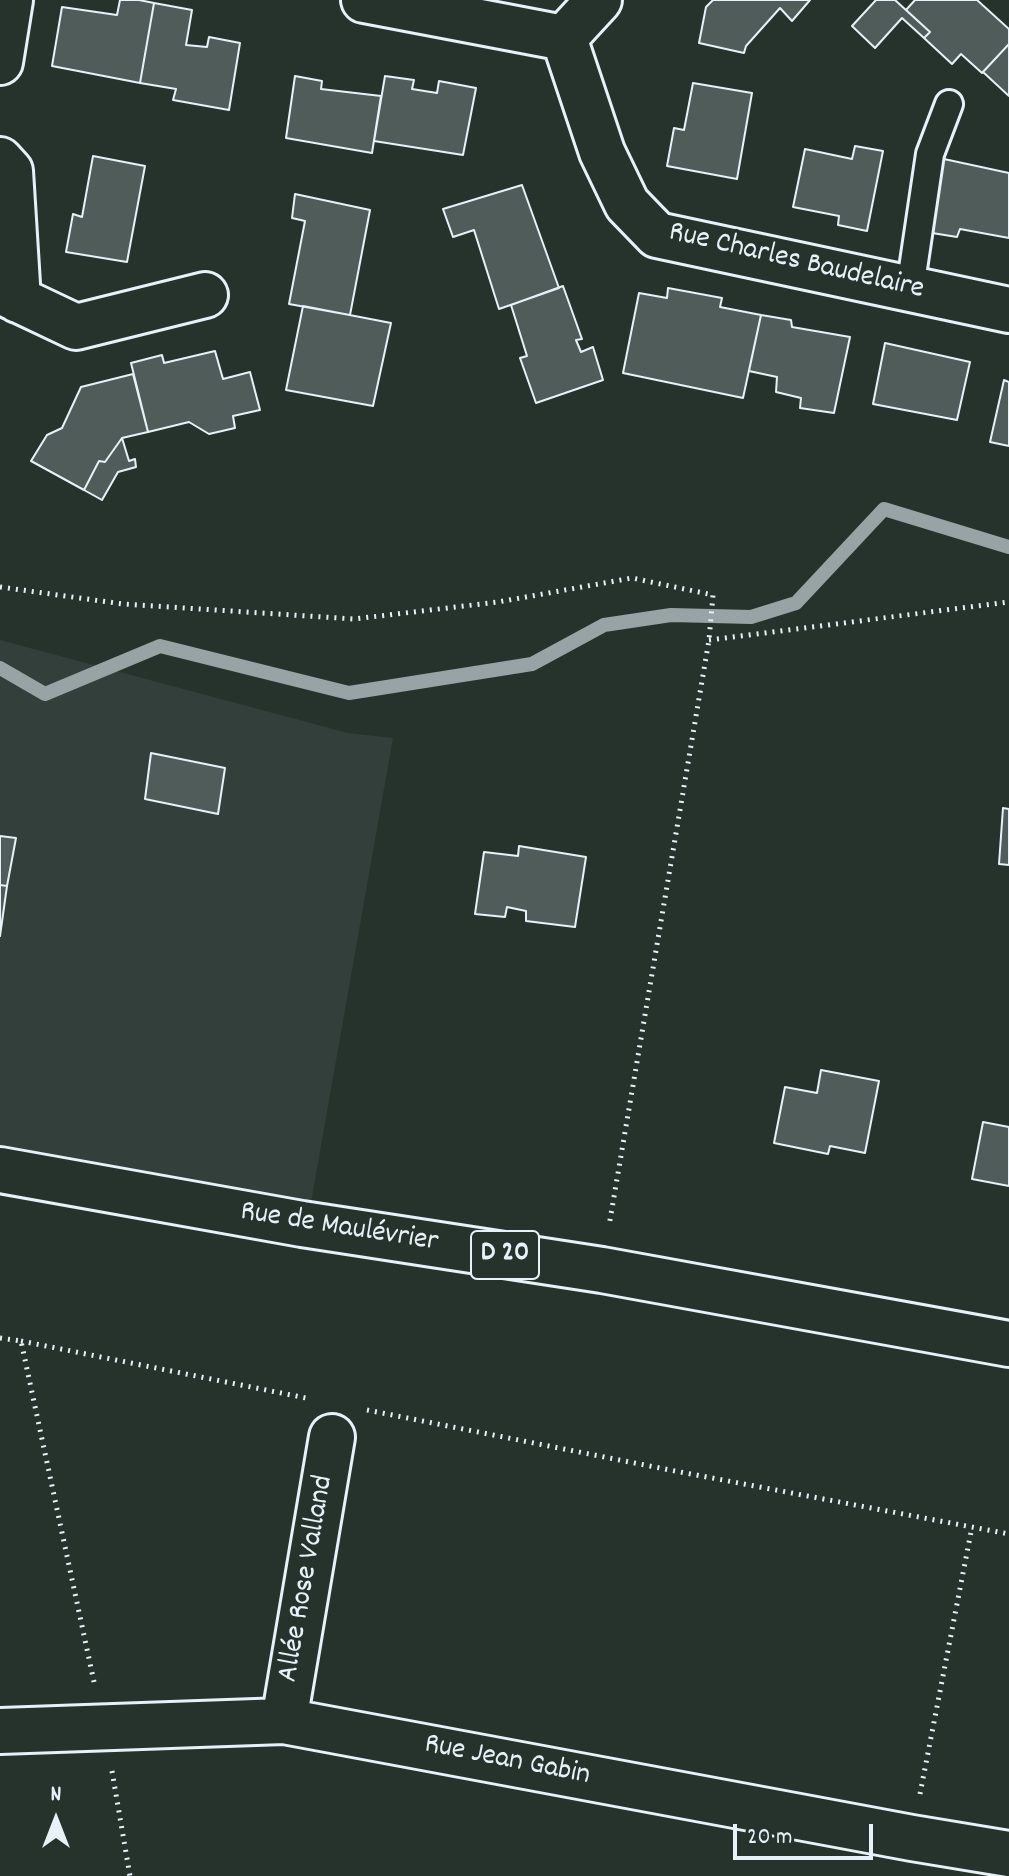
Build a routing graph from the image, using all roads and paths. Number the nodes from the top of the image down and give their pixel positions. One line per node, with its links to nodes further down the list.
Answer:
1 (10, 0): 5 (street)
2 (364, 0): 4 (street)
3 (599, 0): 4 (street)
4 (564, 38): 8 (street, Rue Charles Baudelaire)
5 (0, 62)
6 (949, 104): 8 (lane)
7 (0, 160): 10 (street)
8 (910, 289): 11 (street, Rue Charles Baudelaire)
9 (205, 295): 10 (street)
10 (9, 296)
11 (1009, 310)
12 (0, 587): 14 (path)
13 (1009, 602): 14 (path)
14 (709, 640): 16 (path)
15 (0, 1170): 16 (street, Rue de Maulévrier / D 20)
16 (602, 1270): 19 (street, Rue de Maulévrier / D 20)
17 (0, 1338): 18 (path)
18 (21, 1341): 20 (path); 24 (path)
19 (1009, 1344)
20 (337, 1415): 21 (path); 23 (street, Allée Rose Valland)
21 (972, 1527): 22 (path); 26 (path)
22 (1009, 1534)
23 (284, 1721): 24 (street, Rue Jean Gabin); 26 (street, Rue Jean Gabin)
24 (104, 1728): 25 (street, Rue Jean Gabin); 28 (path)
25 (0, 1731)
26 (912, 1838): 27 (street, Rue Jean Gabin)
27 (1009, 1854)
28 (130, 1876)

